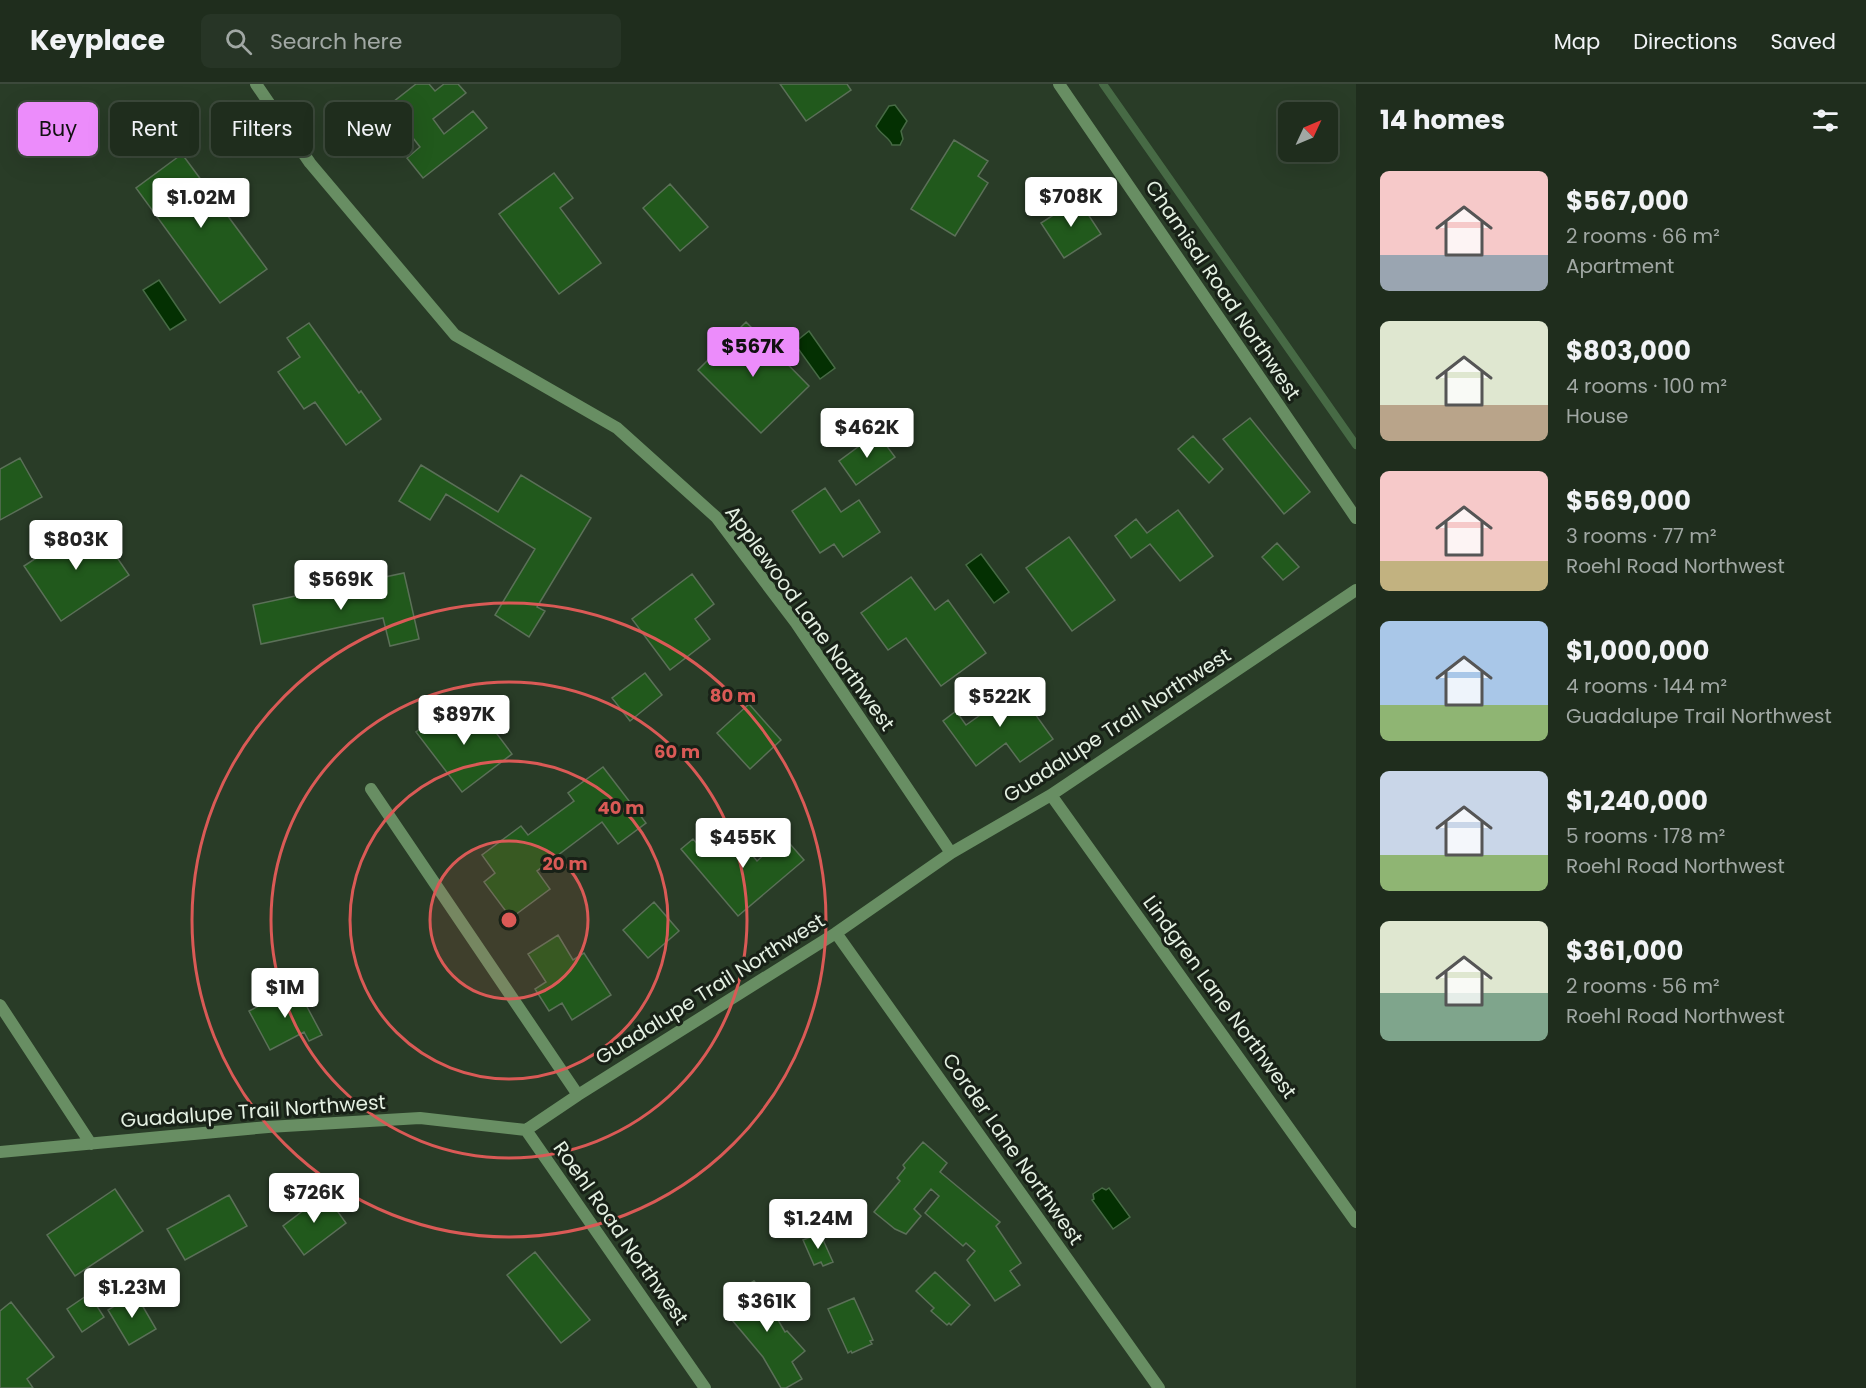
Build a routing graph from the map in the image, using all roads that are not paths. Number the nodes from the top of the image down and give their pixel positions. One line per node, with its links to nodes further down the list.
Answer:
1 (256, 84): 7 (street, Applewood Lane Northwest)
2 (1059, 84): 3 (street, Chamisal Road Northwest)
3 (1356, 518)
4 (1356, 590): 6 (street, Guadalupe Trail Northwest)
5 (371, 789): 10 (street)
6 (1051, 795): 7 (street, Guadalupe Trail Northwest); 14 (street, Lindgren Lane Northwest)
7 (951, 853): 8 (street, Guadalupe Trail Northwest)
8 (836, 933): 10 (street, Guadalupe Trail Northwest); 16 (street, Corder Lane Northwest)
9 (0, 1005): 12 (street)
10 (578, 1095): 11 (street, Guadalupe Trail Northwest)
11 (526, 1130): 12 (street, Guadalupe Trail Northwest); 15 (street, Roehl Road Northwest)
12 (91, 1144): 13 (street, Guadalupe Trail Northwest)
13 (0, 1152)
14 (1356, 1222)
15 (705, 1388)
16 (1159, 1388)

